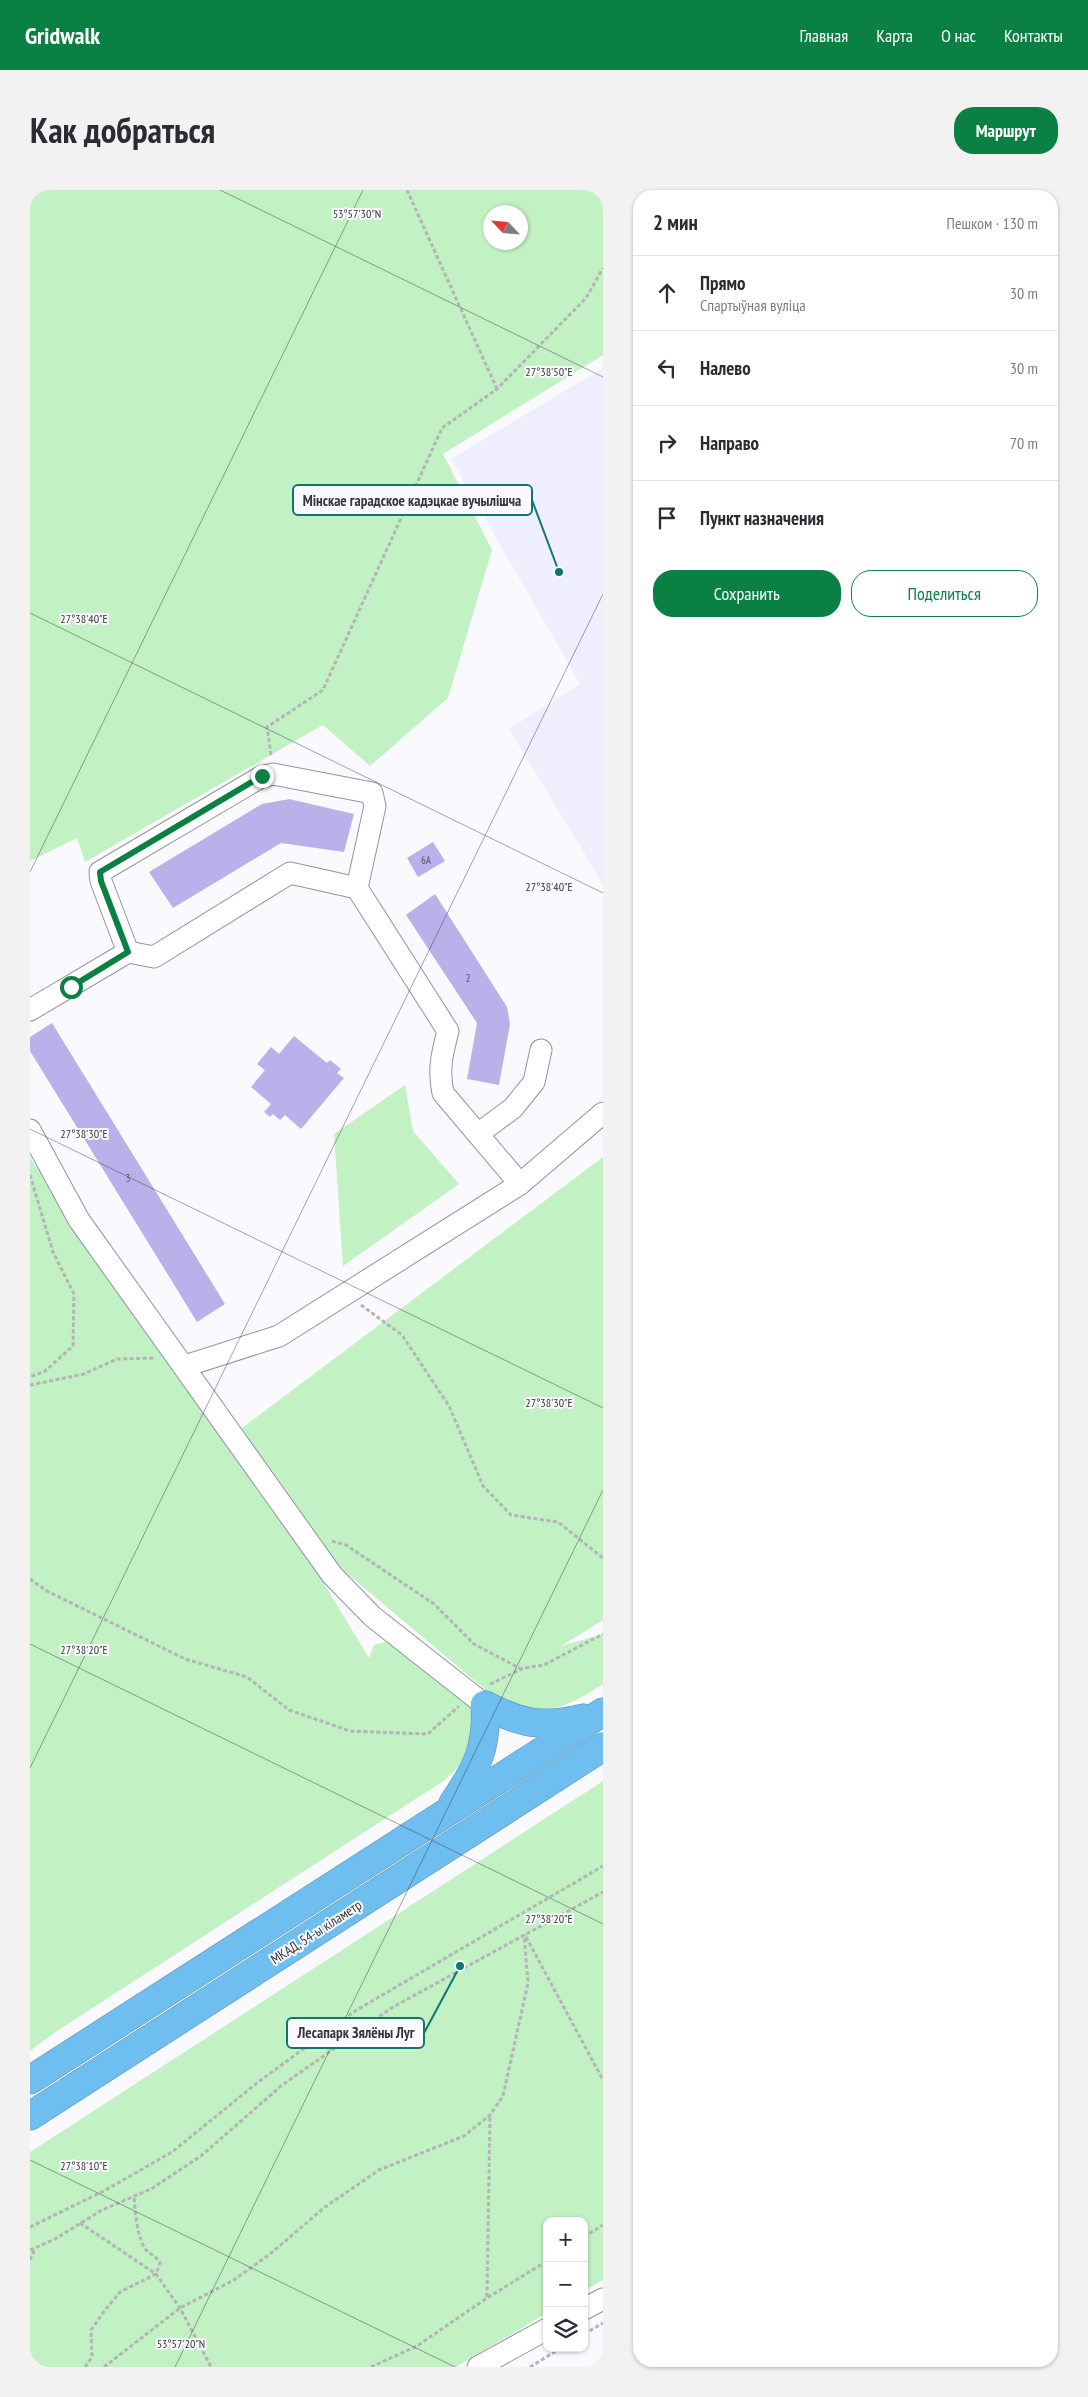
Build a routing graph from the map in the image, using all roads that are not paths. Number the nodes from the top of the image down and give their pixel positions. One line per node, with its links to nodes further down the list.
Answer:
1 (357, 888): 2 (street); 2 (street); 7 (street)
2 (128, 952): 3 (street)
3 (30, 1010)
4 (541, 1050): 7 (street)
5 (603, 1113): 8 (street)
6 (30, 1130): 9 (street)
7 (478, 1134): 8 (street)
8 (520, 1184): 9 (street)
9 (180, 1360): 10 (street)
10 (478, 1700): 11 (highway); 13 (highway)
11 (601, 1713): 13 (highway)
12 (603, 1747): 15 (highway, МКАД, 54-ы кіламетр)
13 (447, 1811): 14 (highway)
14 (30, 2080)
15 (30, 2116)
16 (603, 2299): 17 (street)
17 (588, 2307)
18 (543, 2331): 19 (street)
19 (484, 2366)

